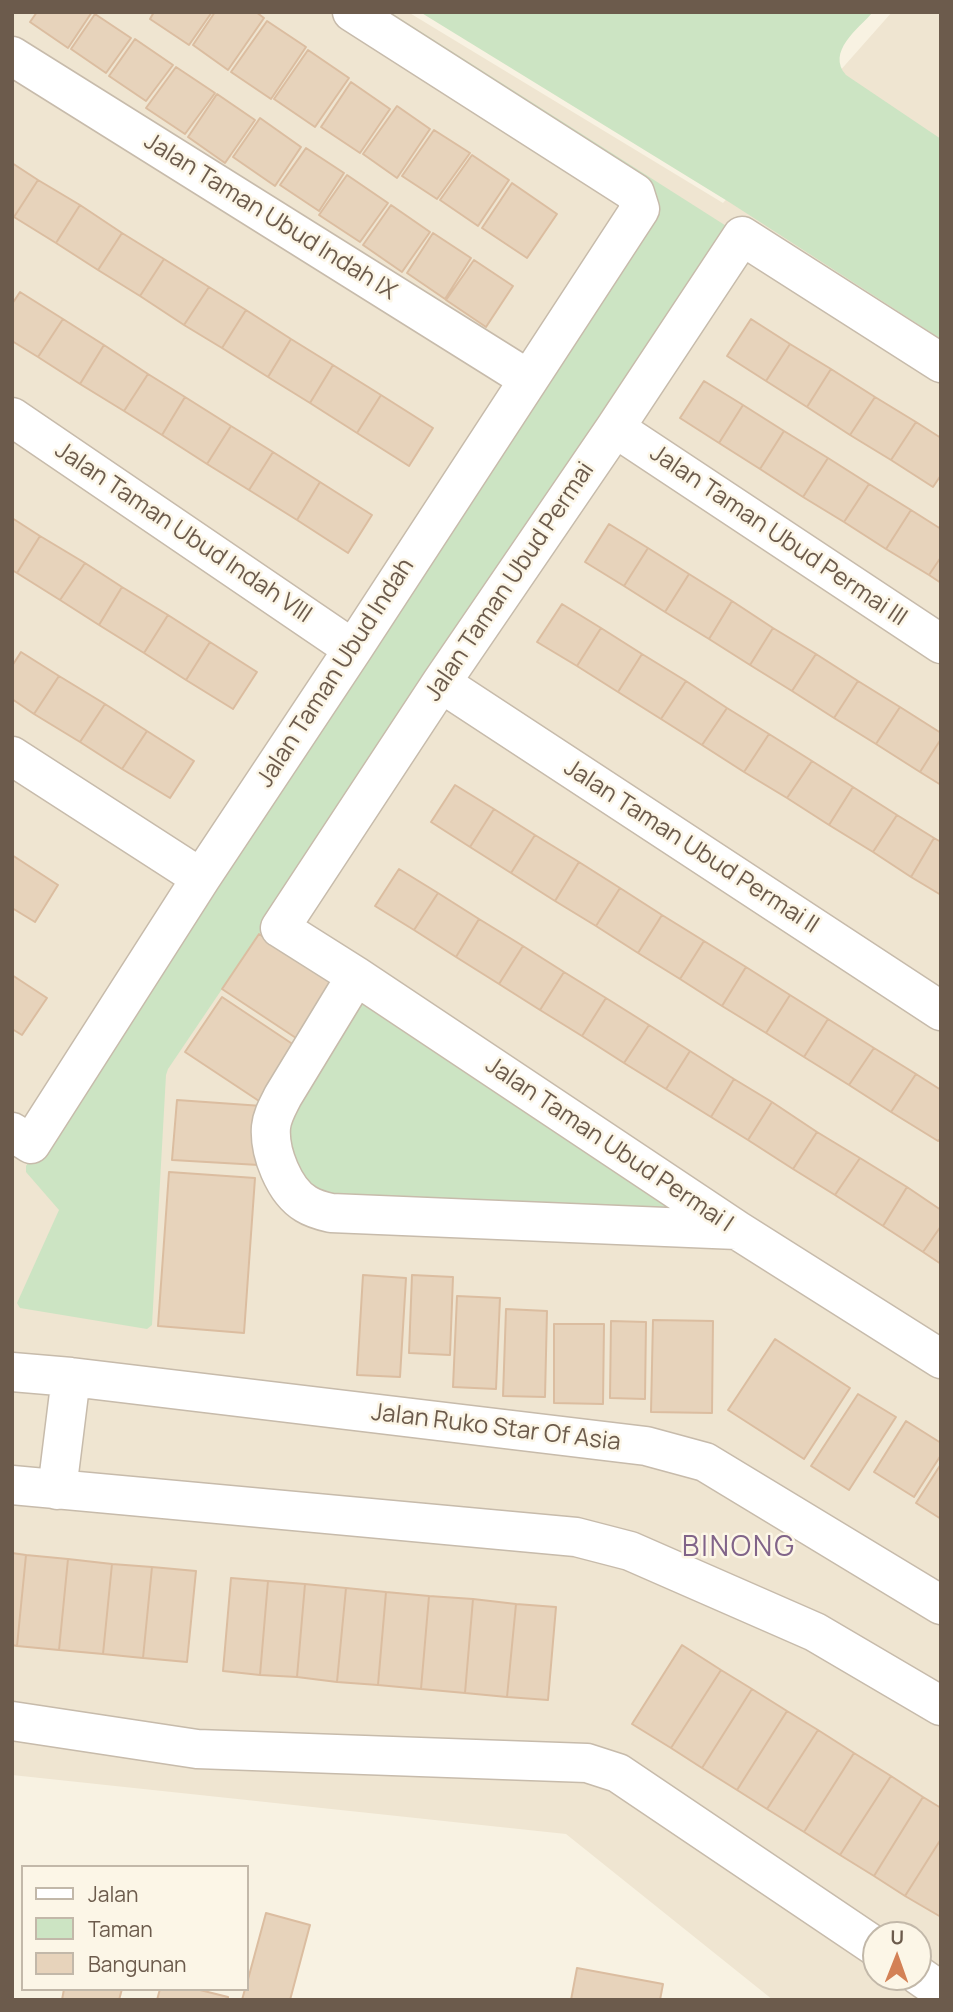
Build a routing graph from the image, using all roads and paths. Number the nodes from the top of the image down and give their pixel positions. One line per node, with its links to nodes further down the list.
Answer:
1 (352, 12): 4 (street, Jalan Taman Ubud Indah)
2 (12, 56): 4 (street, Jalan Taman Ubud Indah IX)
3 (941, 363): 6 (street, Jalan Taman Ubud Permai)
4 (528, 379): 8 (street, Jalan Taman Ubud Indah)
5 (12, 417): 8 (street, Jalan Taman Ubud Indah VIII)
6 (615, 428): 7 (street, Jalan Taman Ubud Permai III); 9 (street, Jalan Taman Ubud Permai)
7 (941, 645)
8 (353, 649): 11 (street, Jalan Taman Ubud Indah)
9 (441, 683): 12 (street, Jalan Taman Ubud Permai); 14 (street, Jalan Taman Ubud Permai II)
10 (12, 756): 11 (street)
11 (201, 878): 15 (street, Jalan Taman Ubud Indah)
12 (280, 928): 13 (street, Jalan Taman Ubud Permai I)
13 (356, 976): 16 (street, Jalan Taman Ubud Permai I); 16 (street)
14 (941, 1011)
15 (21, 1138)
16 (737, 1230): 17 (street, Jalan Taman Ubud Permai I)
17 (941, 1360)
18 (12, 1372): 19 (street, Jalan Ruko Star Of Asia)
19 (71, 1377): 21 (street); 22 (street, Jalan Ruko Star Of Asia)
20 (12, 1485): 21 (street)
21 (57, 1490): 23 (street)
22 (941, 1605)
23 (941, 1706)
24 (12, 1721): 25 (street)
25 (862, 1938)

